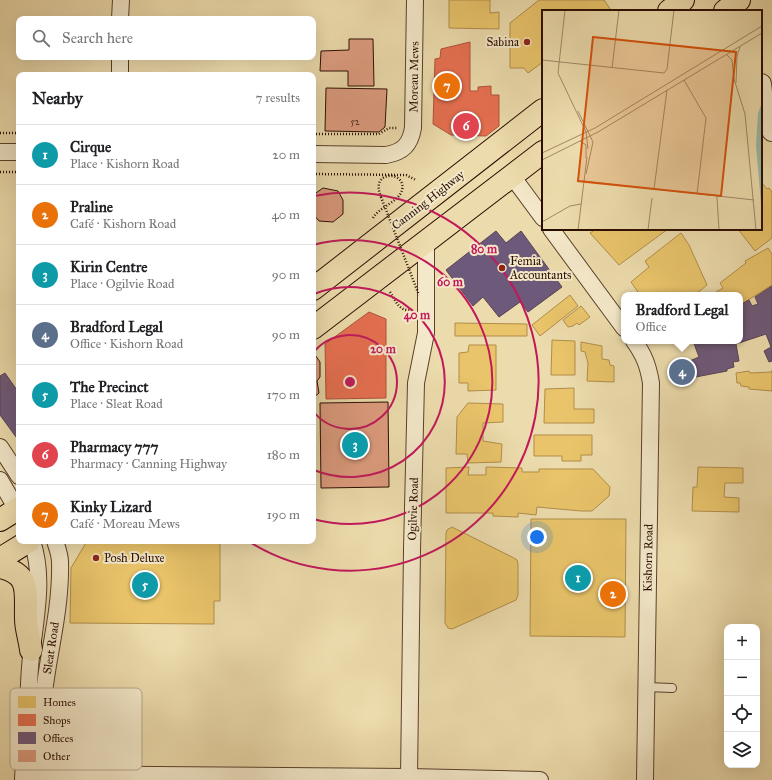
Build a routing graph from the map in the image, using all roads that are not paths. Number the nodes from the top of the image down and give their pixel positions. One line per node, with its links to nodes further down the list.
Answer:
1 (120, 0): 7 (street)
2 (415, 0): 16 (street, Moreau Mews)
3 (683, 0): 5 (highway)
4 (739, 0): 6 (highway)
5 (670, 10)
6 (726, 10)
7 (120, 16)
8 (120, 60): 9 (street)
9 (120, 72)
10 (762, 92): 12 (street)
11 (542, 111): 21 (highway, Canning Highway)
12 (772, 131)
13 (0, 152): 14 (street)
14 (16, 152)
15 (542, 153): 17 (highway)
16 (316, 154)
17 (512, 176): 18 (street); 20 (highway)
18 (542, 217)
19 (552, 230): 22 (street)
20 (426, 241): 23 (highway); 40 (street, Ogilvie Road)
21 (316, 287)
22 (621, 324)
23 (316, 326)
24 (636, 344): 35 (street, Kishorn Road)
25 (0, 447): 26 (street)
26 (16, 471)
27 (0, 480): 28 (street)
28 (14, 512)
29 (24, 544): 32 (highway)
30 (33, 544): 34 (street, Sleat Road)
31 (56, 544): 37 (street, Sleat Road)
32 (0, 559)
33 (0, 567): 34 (highway)
34 (32, 650): 36 (street, Sleat Road)
35 (646, 687): 38 (lane); 42 (street, Kishorn Road)
36 (31, 688)
37 (46, 688)
38 (672, 688)
39 (30, 777): 40 (street)
40 (409, 777): 41 (street)
41 (540, 780)
42 (645, 780)

